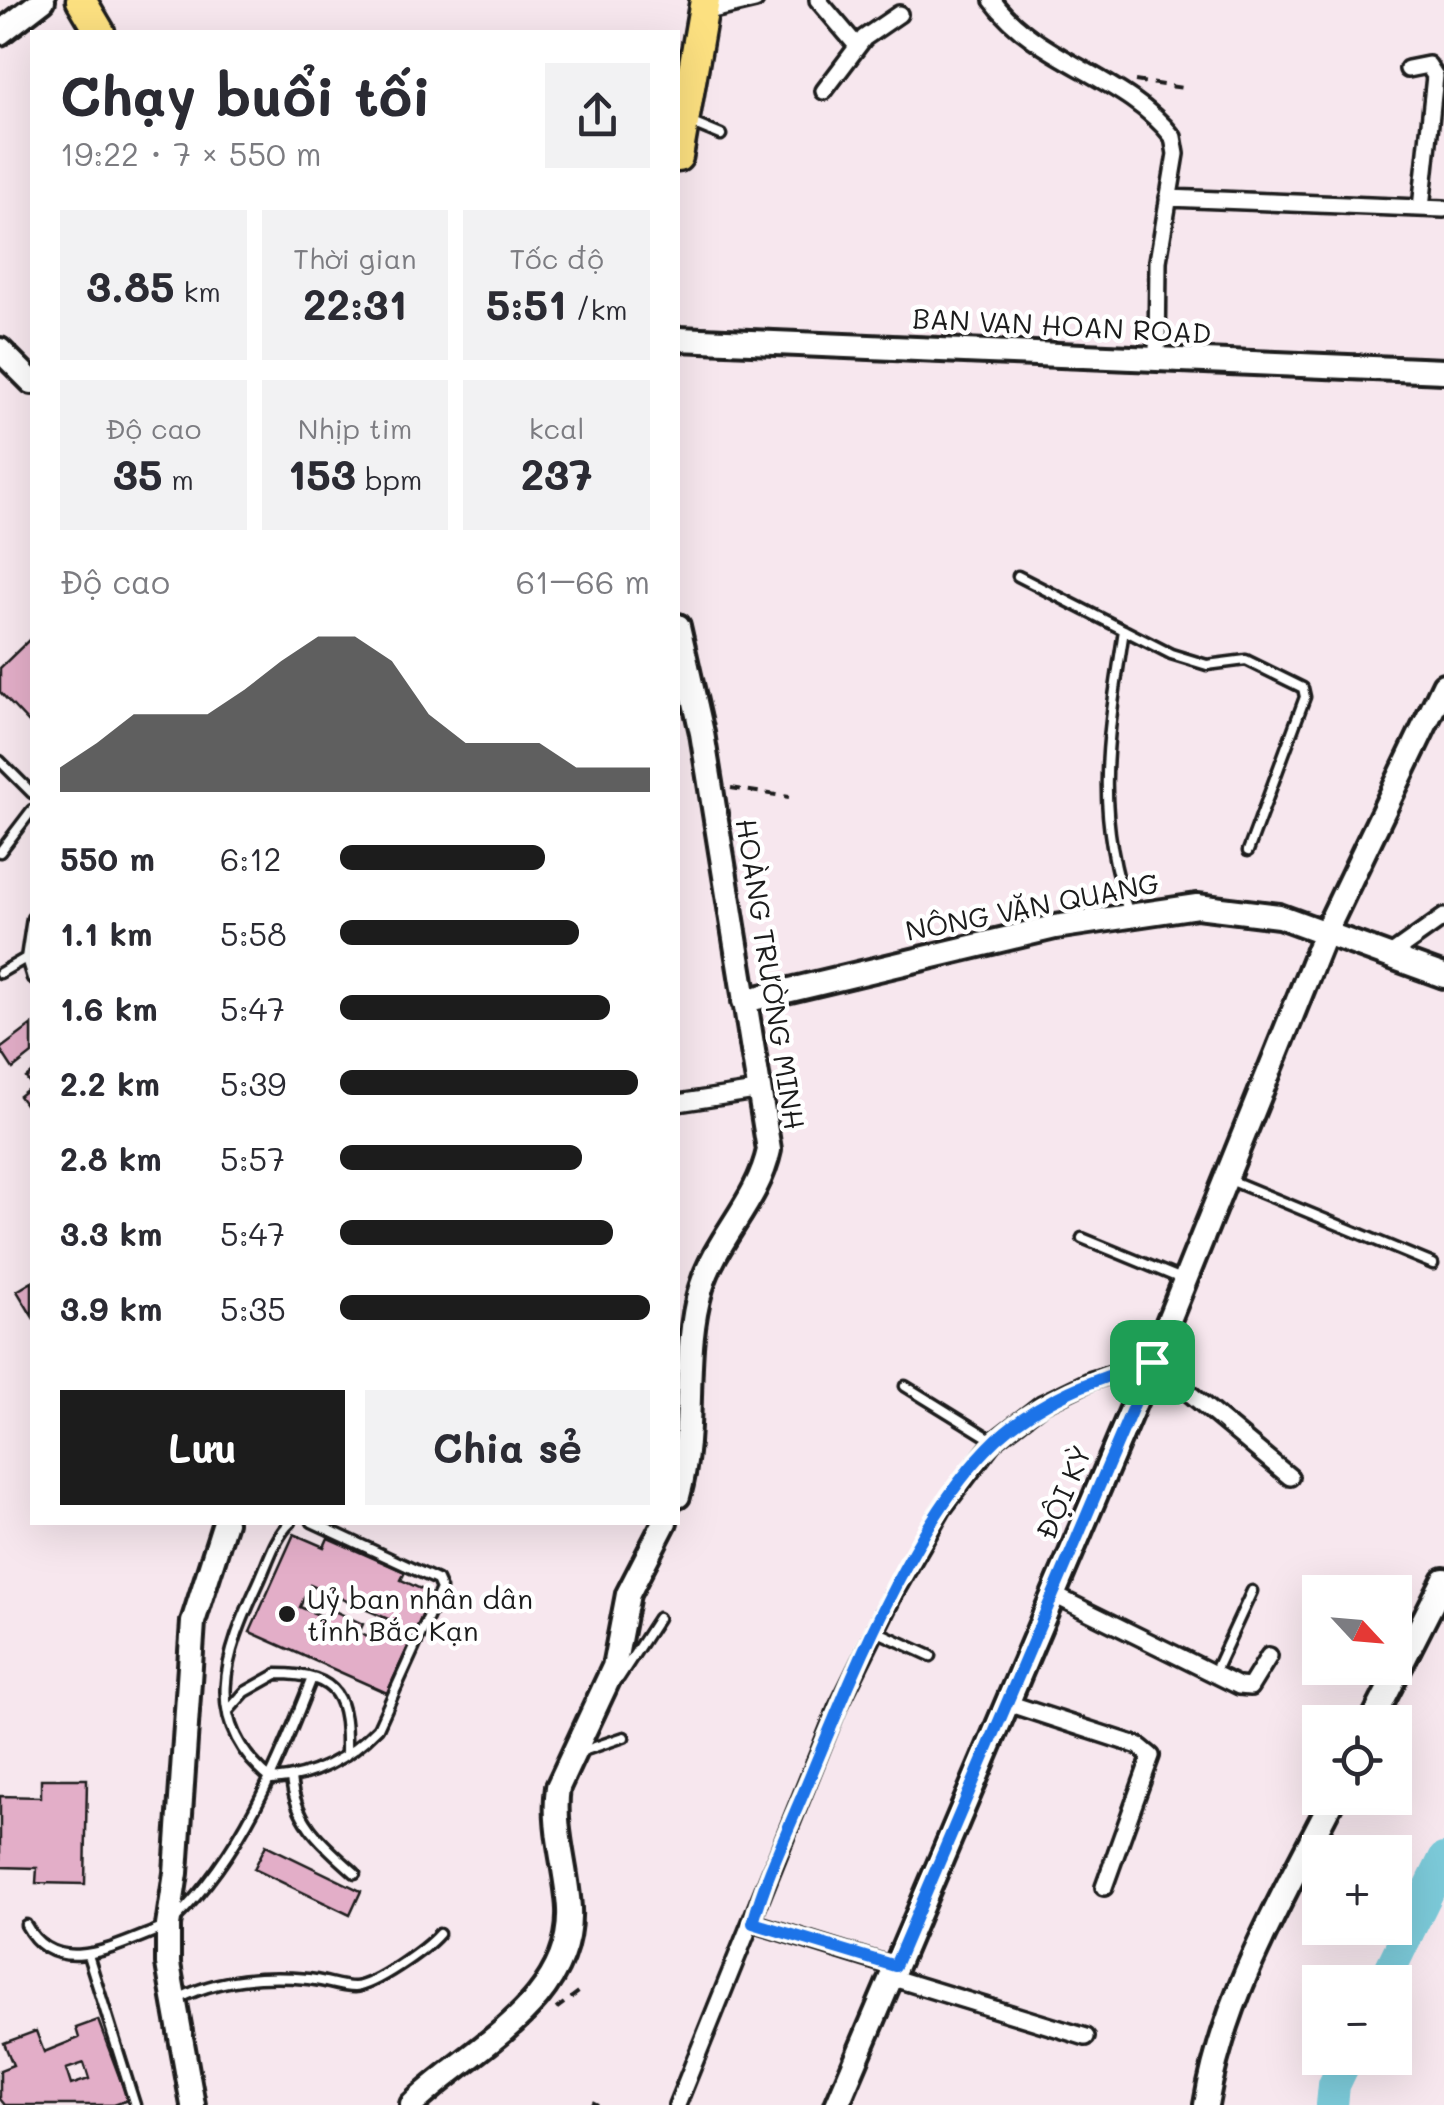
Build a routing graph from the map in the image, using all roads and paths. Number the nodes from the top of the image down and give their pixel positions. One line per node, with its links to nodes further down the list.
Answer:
1 (43, 0): 9 (street)
2 (81, 0): 8 (highway)
3 (754, 0): 6 (street)
4 (818, 0): 10 (street)
5 (992, 0): 15 (street)
6 (705, 6): 14 (highway)
7 (899, 14): 10 (street)
8 (99, 30)
9 (0, 32)
10 (857, 46): 12 (street)
11 (1408, 69): 16 (street)
12 (824, 91)
13 (721, 135): 14 (lane)
14 (680, 137)
15 (1168, 198): 16 (street); 20 (street)
16 (1422, 208): 17 (street)
17 (1444, 209)
18 (680, 339): 20 (street, BAN VAN HOAN ROAD)
19 (0, 350): 22 (street)
20 (1156, 360): 21 (street, BAN VAN HOAN ROAD)
21 (1444, 371)
22 (30, 380)
23 (1018, 576): 24 (lane)
24 (1124, 630): 32 (lane); 34 (lane)
25 (680, 636): 28 (street, HOÀNG TRƯỜNG MINH)
26 (1444, 685): 37 (street, ĐỘI KỲ)
27 (0, 761): 29 (lane)
28 (711, 786): 30 (path); 43 (street, HOÀNG TRƯỜNG MINH)
29 (30, 791)
30 (789, 796)
31 (30, 813): 33 (lane)
32 (1248, 851)
33 (0, 852)
34 (1129, 914): 37 (street, NÔNG VĂN QUANG); 43 (street, NÔNG VĂN QUANG)
35 (1444, 917): 38 (street)
36 (30, 931): 39 (lane)
37 (1324, 933): 38 (street, NÔNG VĂN QUANG); 46 (street, ĐỘI KỲ)
38 (1388, 956): 42 (street, NÔNG VĂN QUANG)
39 (26, 958): 40 (lane); 41 (lane)
40 (30, 971)
41 (0, 973)
42 (1444, 976)
43 (744, 1001): 44 (street, HOÀNG TRƯỜNG MINH)
44 (762, 1090): 45 (street); 54 (street, HOÀNG TRƯỜNG MINH)
45 (680, 1102)
46 (1226, 1178): 48 (lane); 49 (street, ĐỘI KỲ)
47 (1082, 1238): 49 (lane)
48 (1433, 1264)
49 (1184, 1280): 50 (street, ĐỘI KỲ)
50 (1152, 1362): 52 (street); 53 (street); 61 (street, ĐỘI KỲ)
51 (906, 1386): 52 (lane)
52 (994, 1442): 63 (street)
53 (1290, 1477)
54 (680, 1487)
55 (224, 1525): 82 (street)
56 (289, 1525): 71 (lane)
57 (318, 1525): 74 (lane)
58 (663, 1525): 68 (street)
59 (1444, 1580): 70 (street)
60 (1252, 1591): 66 (lane)
61 (1052, 1594): 66 (street); 69 (street, ĐỘI KỲ)
62 (658, 1618): 68 (lane)
63 (874, 1631): 64 (lane); 80 (street)
64 (931, 1656)
65 (1269, 1656): 66 (street)
66 (1214, 1673)
67 (312, 1678): 71 (lane); 74 (lane); 76 (lane)
68 (607, 1686): 73 (street)
69 (1006, 1703): 79 (street); 85 (street, ĐỘI KỲ)
70 (1381, 1705)
71 (228, 1712): 76 (lane)
72 (624, 1737): 73 (lane)
73 (571, 1754): 91 (street)
74 (346, 1756): 75 (lane)
75 (291, 1778): 76 (lane); 78 (lane)
76 (272, 1780): 82 (lane)
77 (1326, 1815): 95 (street)
78 (355, 1873)
79 (1104, 1887)
80 (753, 1923): 85 (street); 93 (street)
81 (26, 1925): 84 (lane)
82 (168, 1926): 84 (lane); 86 (street)
83 (439, 1934): 86 (lane)
84 (88, 1955): 89 (lane)
85 (893, 1972): 87 (street); 94 (street, ĐỘI KỲ)
86 (174, 2001): 90 (street)
87 (1086, 2037)
88 (592, 2102): 92 (path)
89 (135, 2105)
90 (193, 2105)
91 (412, 2105)
92 (598, 2105)
93 (677, 2105)
94 (837, 2105)
95 (1206, 2105)

